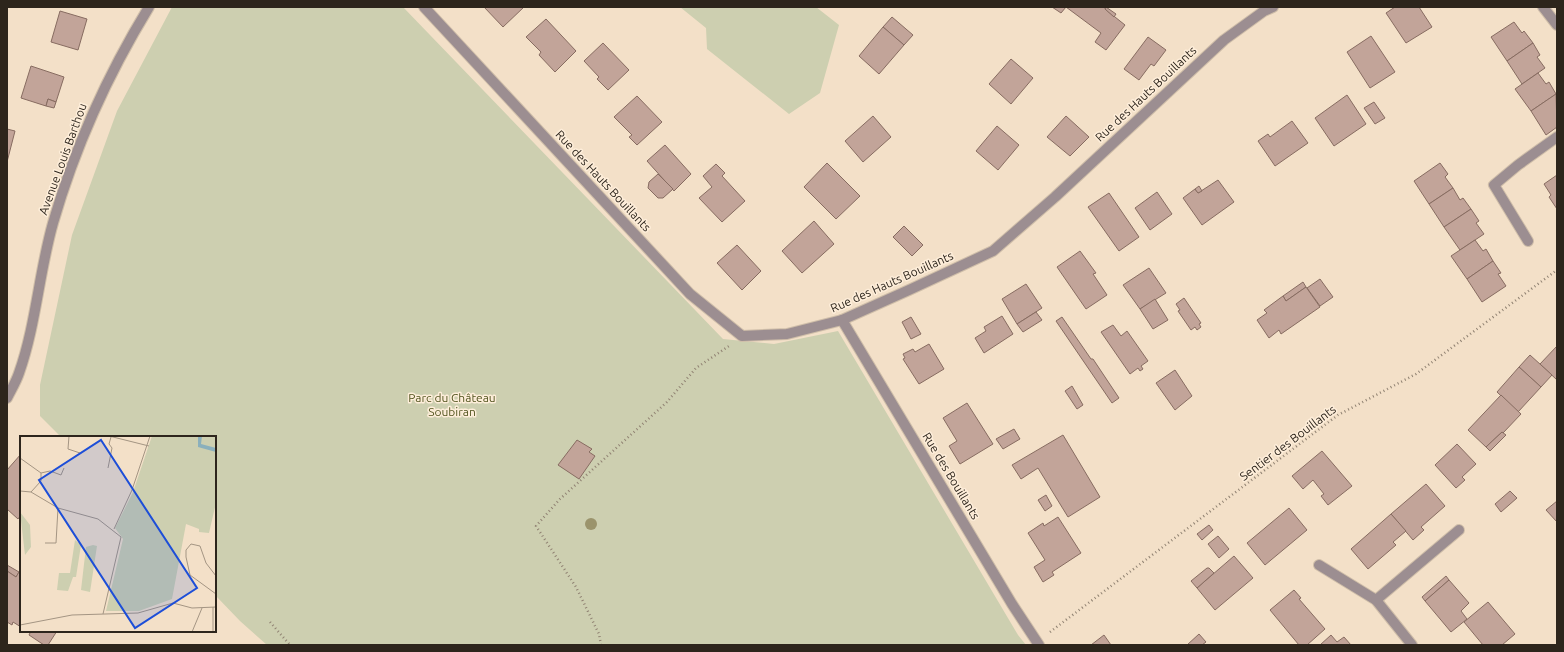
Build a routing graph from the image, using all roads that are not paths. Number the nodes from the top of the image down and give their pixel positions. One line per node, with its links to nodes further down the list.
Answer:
1 (149, 7): 9 (street, Avenue Louis Barthou)
2 (424, 7): 8 (street, Rue des Hauts Bouillants)
3 (1543, 7): 5 (street)
4 (1266, 8): 8 (street, Rue des Hauts Bouillants)
5 (1557, 25)
6 (1557, 137): 7 (street)
7 (1528, 241)
8 (842, 320): 13 (street, Rue des Bouillants)
9 (7, 398)
10 (1459, 530): 12 (street)
11 (1319, 564): 12 (street)
12 (1376, 600): 14 (street)
13 (1038, 644)
14 (1412, 645)

